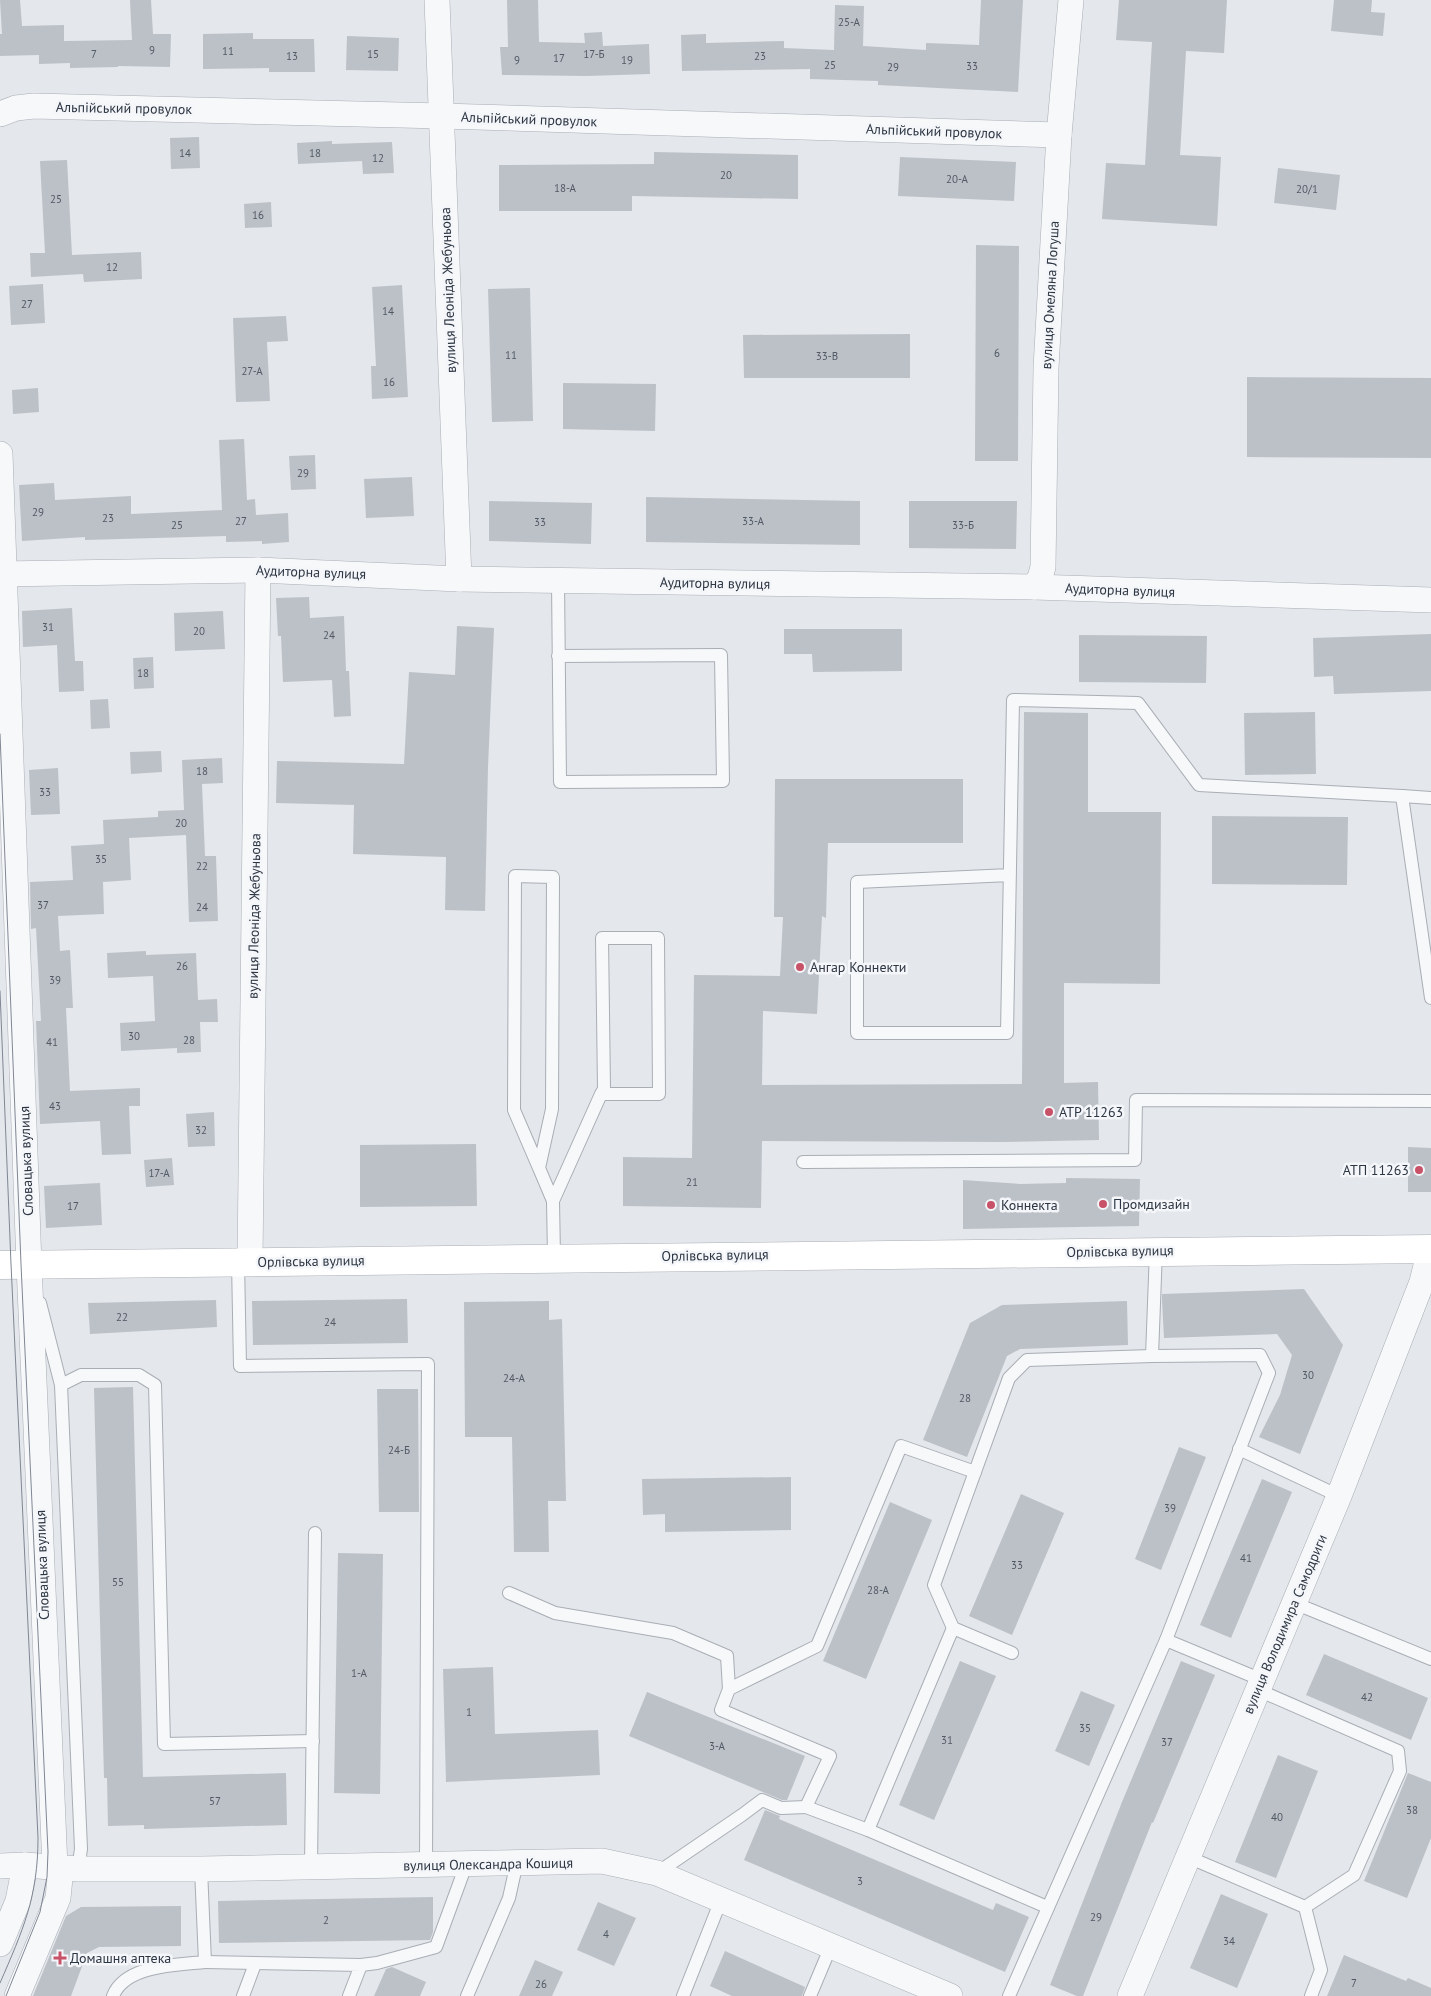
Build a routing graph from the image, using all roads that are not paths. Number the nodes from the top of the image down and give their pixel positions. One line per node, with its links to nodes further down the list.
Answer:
1 (437, 0): 4 (street, вулиця Леоніда Жебуньова)
2 (1071, 0): 5 (street, вулиця Омеляна Логуша)
3 (0, 114): 4 (street, Альпійський провулок)
4 (442, 116): 5 (street, Альпійський провулок); 9 (street, вулиця Леоніда Жебуньова)
5 (1059, 135): 11 (street, вулиця Омеляна Логуша)
6 (0, 454): 8 (street, Словацька вулиця)
7 (258, 570): 8 (street, Аудиторна вулиця); 9 (street, Аудиторна вулиця); 26 (street, вулиця Леоніда Жебуньова)
8 (3, 574): 27 (street, Словацька вулиця)
9 (459, 579): 10 (street, Аудиторна вулиця)
10 (558, 580): 11 (street, Аудиторна вулиця); 13 (lane)
11 (1034, 587): 12 (street, Аудиторна вулиця)
12 (1431, 600)
13 (558, 656): 13 (lane)
14 (1402, 796): 15 (lane); 16 (lane); 17 (lane)
15 (1431, 798)
16 (1010, 875): 16 (lane)
17 (1431, 998)
18 (601, 1094): 18 (lane); 22 (lane)
19 (1431, 1101): 20 (lane)
20 (803, 1162)
21 (539, 1168): 21 (lane); 22 (lane)
22 (554, 1201): 25 (lane)
23 (1431, 1248): 24 (street, Орлівська вулиця); 33 (street, вулиця Володимира Самодриги)
24 (1156, 1250): 25 (street, Орлівська вулиця); 29 (lane)
25 (554, 1257): 26 (street, Орлівська вулиця)
26 (244, 1262): 27 (street, Орлівська вулиця); 51 (lane)
27 (29, 1264): 28 (street, Орлівська вулиця); 30 (lane); 53 (street, Словацька вулиця)
28 (0, 1265)
29 (1152, 1356): 31 (lane); 32 (lane)
30 (61, 1384): 43 (lane); 53 (lane)
31 (1239, 1449): 33 (lane); 38 (lane)
32 (975, 1472): 37 (lane); 42 (lane)
33 (1339, 1496): 36 (street, вулиця Володимира Самодриги)
34 (315, 1532): 43 (lane)
35 (509, 1593): 42 (lane)
36 (1294, 1603): 40 (lane); 41 (street, вулиця Володимира Самодриги)
37 (953, 1628): 39 (lane); 45 (lane)
38 (1166, 1640): 41 (lane); 58 (lane)
39 (1012, 1653)
40 (1431, 1659)
41 (1260, 1685): 46 (street, вулиця Володимира Самодриги); 57 (lane)
42 (729, 1689): 44 (lane)
43 (313, 1741): 52 (lane)
44 (806, 1807): 45 (lane); 55 (lane)
45 (868, 1830): 58 (lane)
46 (1188, 1857): 57 (lane); 74 (street, вулиця Володимира Самодриги)
47 (517, 1862): 49 (street, вулиця Олександра Кошиця); 55 (street, вулиця Олександра Кошиця); 69 (lane)
48 (24, 1865): 50 (street, вулиця Олександра Кошиця); 53 (street, вулиця Олександра Кошиця); 59 (street)
49 (466, 1865): 51 (street, вулиця Олександра Кошиця); 63 (lane)
50 (0, 1866)
51 (426, 1866): 52 (street, вулиця Олександра Кошиця)
52 (311, 1867): 54 (street, вулиця Олександра Кошиця)
53 (65, 1868): 54 (street, вулиця Олександра Кошиця); 65 (street, Словацька вулиця)
54 (201, 1868): 61 (lane)
55 (657, 1873): 56 (street, вулиця Олександра Кошиця)
56 (721, 1900): 60 (street, вулиця Олександра Кошиця); 70 (lane)
57 (1305, 1906): 75 (lane)
58 (1047, 1907): 73 (lane)
59 (0, 1944)
60 (831, 1946): 64 (street, вулиця Олександра Кошиця); 71 (lane)
61 (205, 1962): 62 (lane); 66 (lane)
62 (255, 1964): 63 (lane); 67 (lane)
63 (361, 1965): 68 (lane)
64 (916, 1990): 72 (street, вулиця Олександра Кошиця)
65 (17, 1996)
66 (113, 1996)
67 (243, 1996)
68 (348, 1996)
69 (466, 1996)
70 (683, 1996)
71 (810, 1996)
72 (950, 1996)
73 (1009, 1996)
74 (1130, 1996)
75 (1311, 1996)

